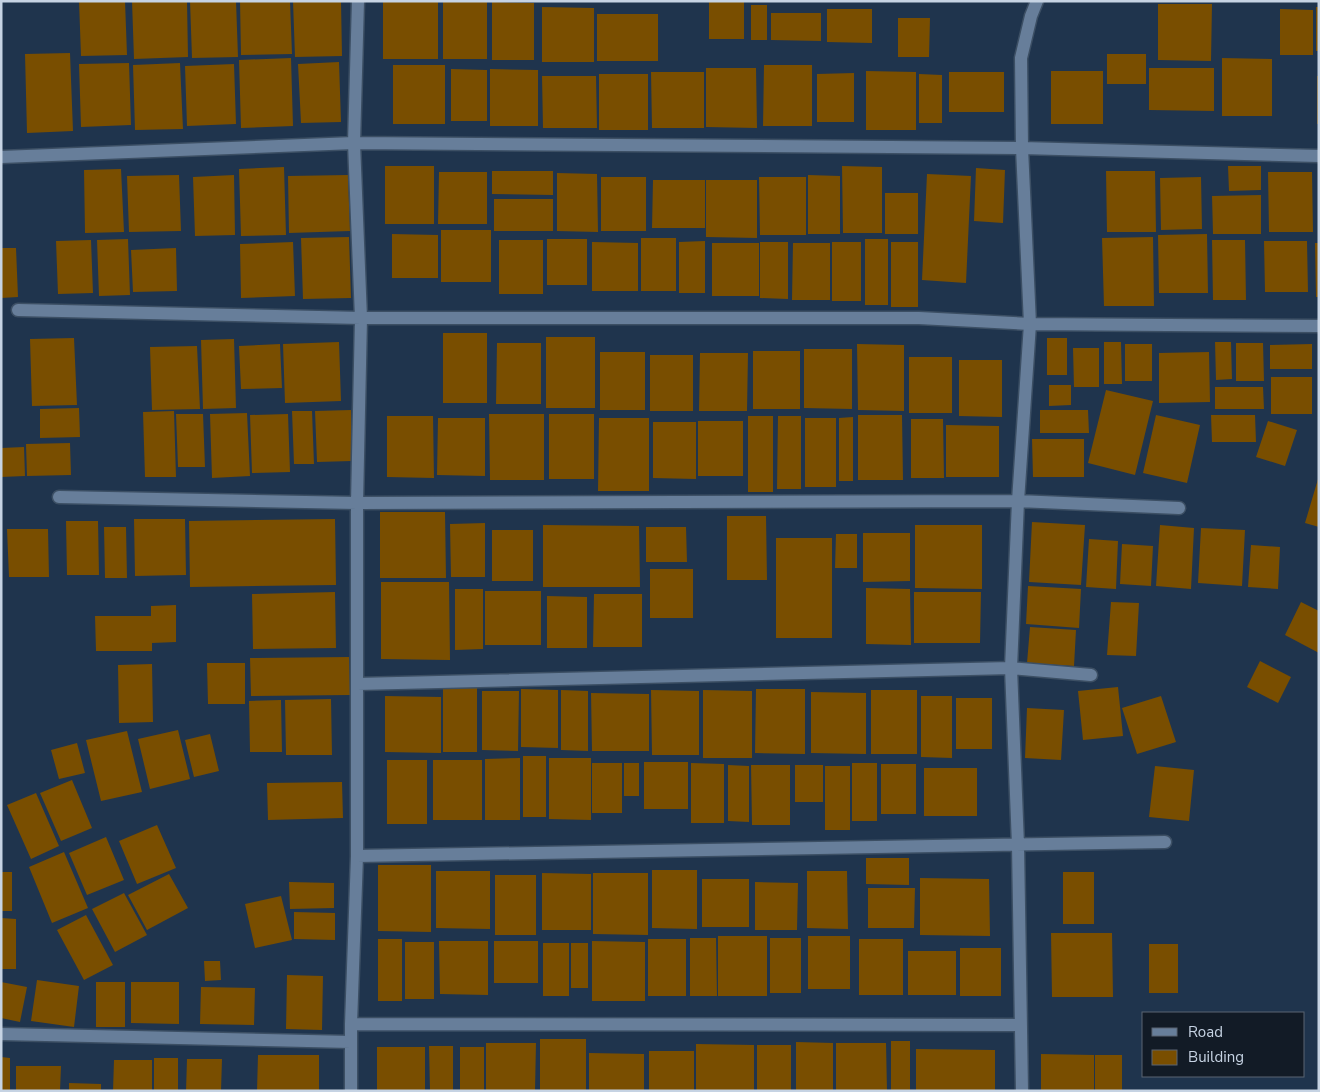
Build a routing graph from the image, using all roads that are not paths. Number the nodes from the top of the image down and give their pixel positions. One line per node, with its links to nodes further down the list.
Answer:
1 (358, 1): 3 (street)
2 (1037, 1): 4 (street)
3 (354, 143): 4 (street); 6 (street); 8 (street)
4 (1022, 148): 5 (street); 9 (street)
5 (1319, 156)
6 (1, 157)
7 (18, 310): 8 (street)
8 (361, 318): 9 (street); 13 (street)
9 (1030, 324): 10 (street); 12 (street)
10 (1319, 326)
11 (59, 497): 13 (street)
12 (1018, 501): 13 (street); 14 (street); 15 (street)
13 (357, 503): 17 (street)
14 (1179, 508)
15 (1011, 668): 16 (street); 17 (street); 19 (street)
16 (1091, 675)
17 (357, 684): 20 (street)
18 (1165, 842): 19 (street)
19 (1018, 845): 20 (street); 22 (street)
20 (357, 856): 21 (street)
21 (351, 1024): 22 (street); 24 (street)
22 (1020, 1025): 26 (street)
23 (1, 1034): 24 (street)
24 (351, 1042): 25 (street)
25 (351, 1091)
26 (1022, 1091)

